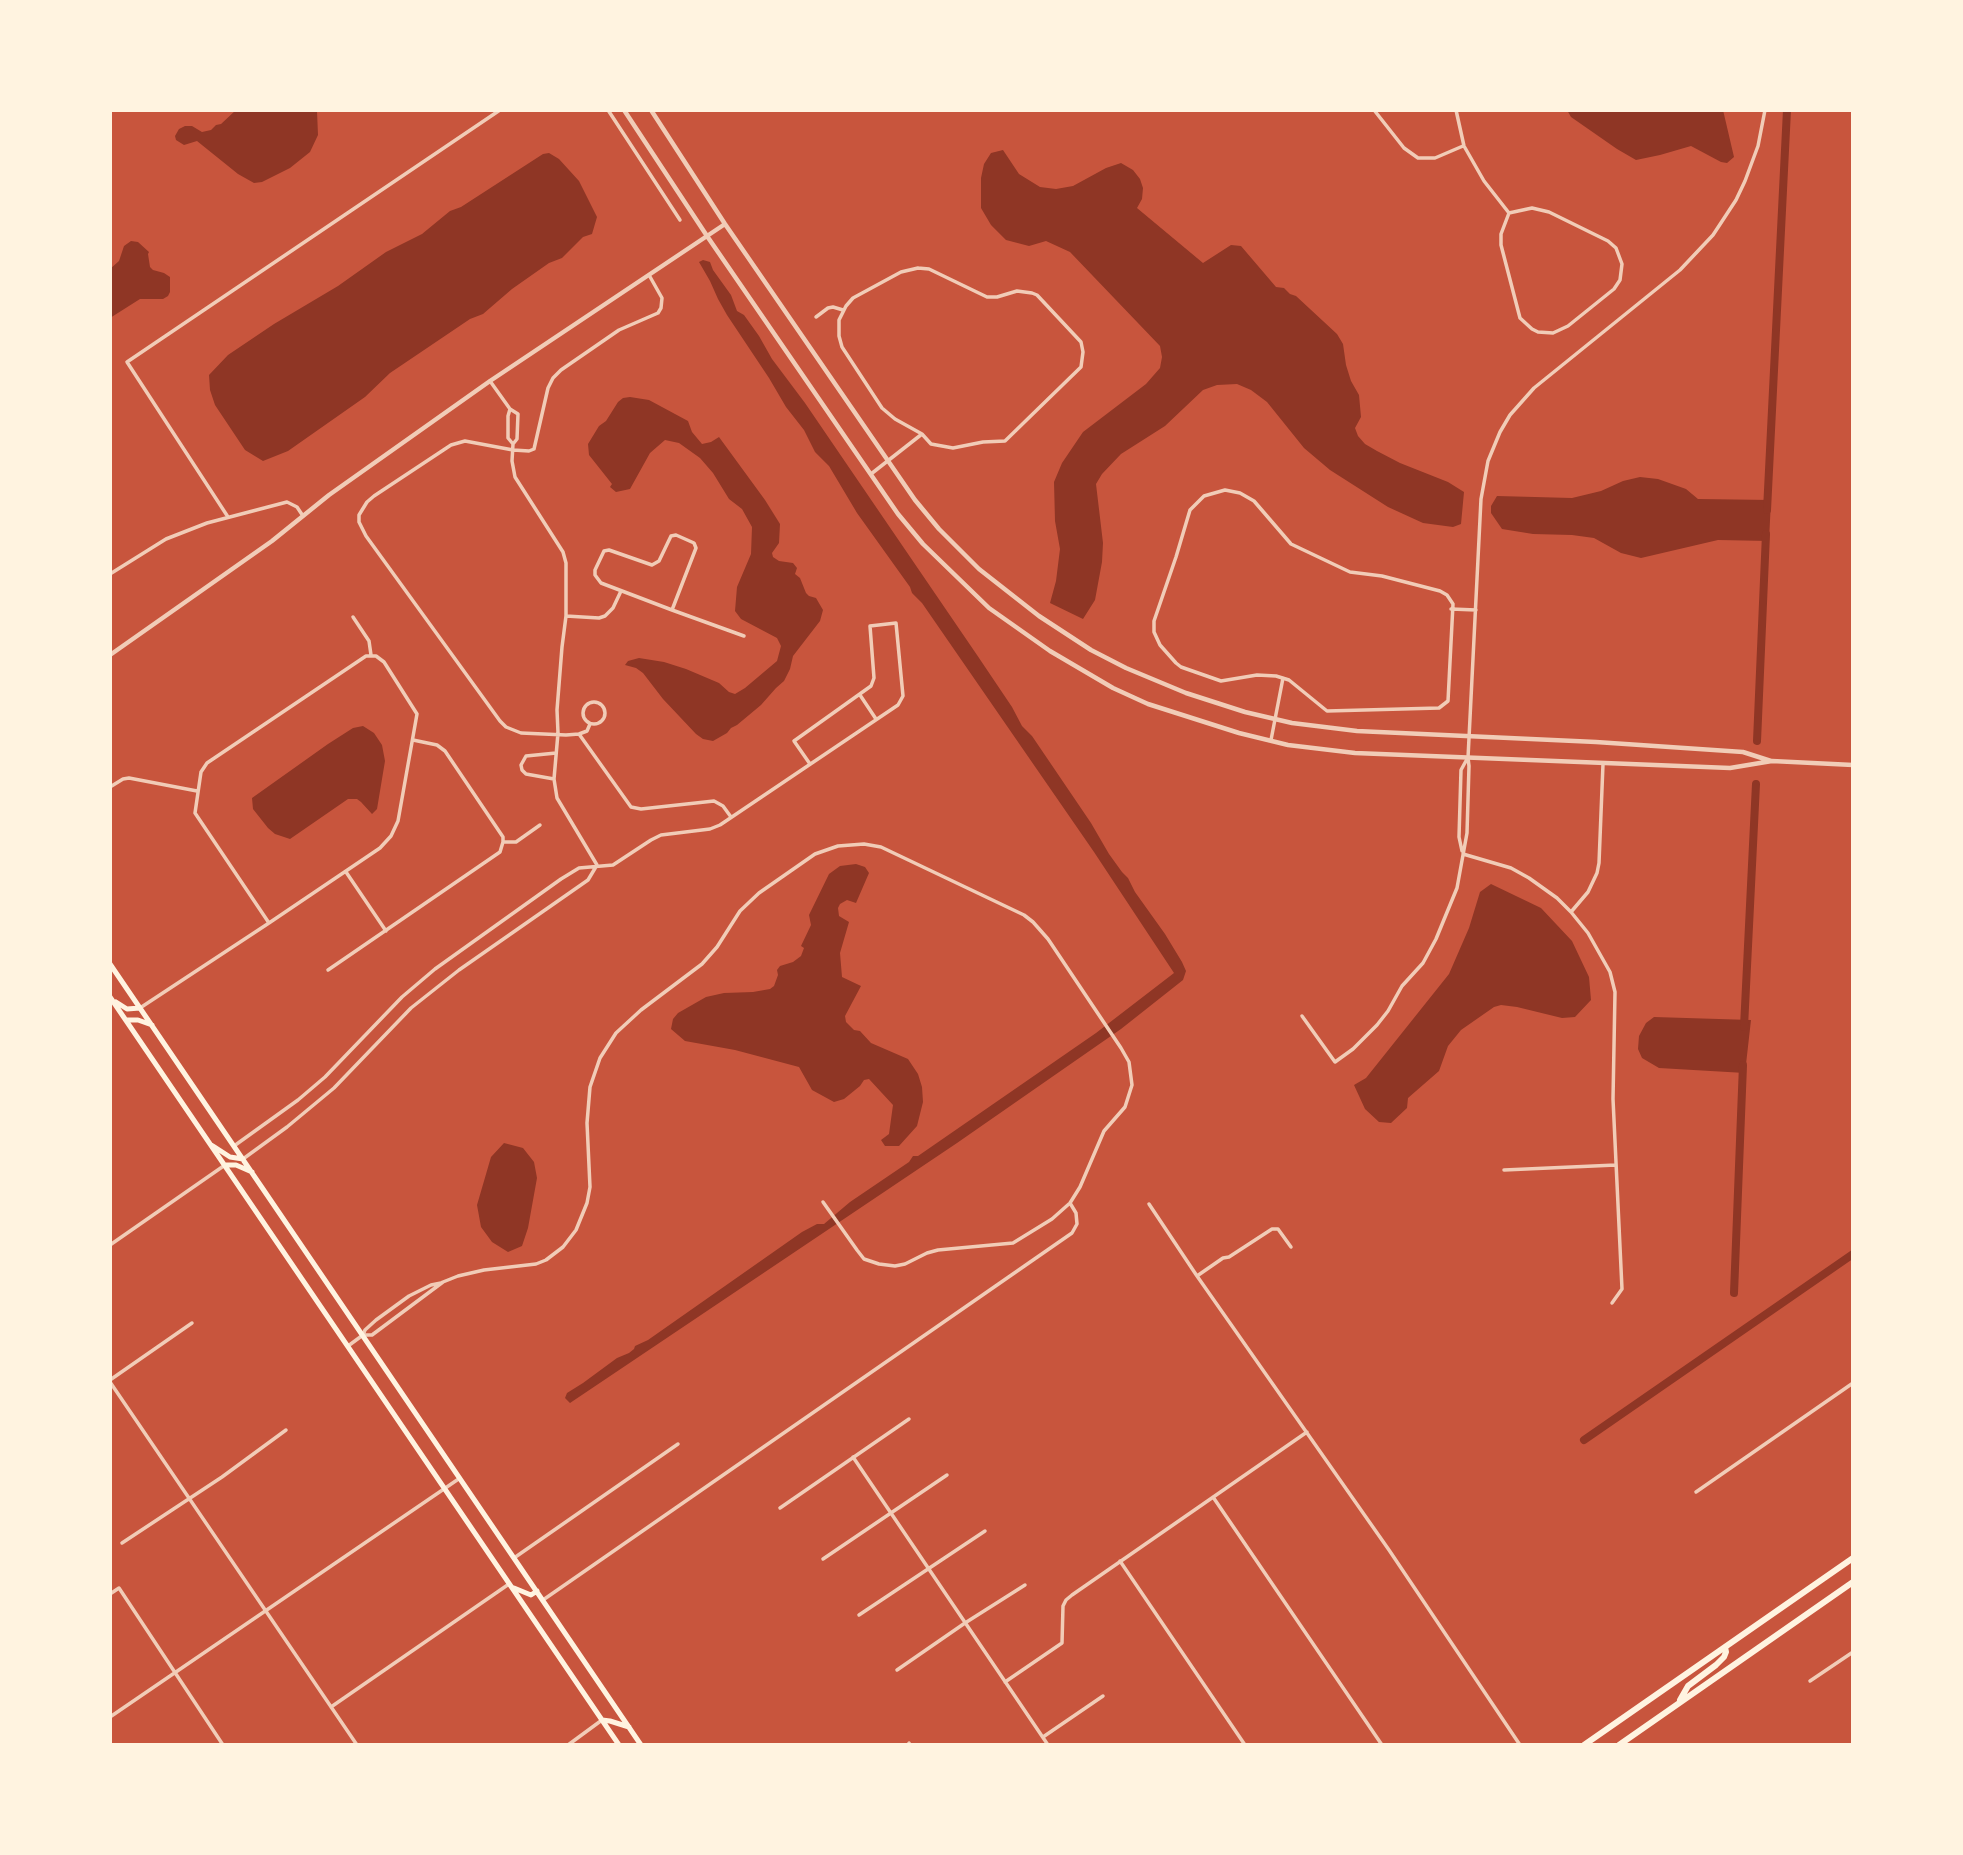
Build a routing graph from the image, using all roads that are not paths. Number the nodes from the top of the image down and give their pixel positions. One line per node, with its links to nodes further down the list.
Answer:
1 (500, 110): 23 (street)
2 (608, 110): 10 (street)
3 (624, 110): 12 (street)
4 (651, 110): 11 (street)
5 (1374, 110): 8 (street)
6 (1456, 110): 8 (street)
7 (1765, 110): 28 (street)
8 (1464, 146): 9 (street)
9 (1508, 213): 9 (street)
10 (680, 220)
11 (725, 223): 12 (street); 20 (street)
12 (707, 236): 13 (street); 21 (street)
13 (649, 275): 16 (street); 19 (street)
14 (843, 310): 15 (street); 18 (street); 18 (street)
15 (816, 317)
16 (490, 381): 17 (street); 22 (street)
17 (510, 409): 19 (street); 19 (street)
18 (922, 434): 20 (street)
19 (513, 447): 29 (street); 39 (street)
20 (888, 462): 21 (street); 37 (street)
21 (870, 474): 43 (street)
22 (303, 516): 23 (street); 32 (street)
23 (228, 517): 24 (street)
24 (110, 574)
25 (621, 591): 27 (street); 27 (street); 29 (street)
26 (1451, 609): 28 (street); 34 (street); 34 (street)
27 (672, 610): 31 (street)
28 (1476, 610): 41 (street)
29 (566, 616): 39 (street)
30 (353, 617): 33 (street)
31 (744, 636)
32 (110, 655)
33 (371, 655): 42 (street); 52 (street)
34 (1283, 678): 37 (street)
35 (860, 695): 36 (street); 36 (street); 47 (street)
36 (876, 719): 47 (street)
37 (1276, 719): 41 (street); 43 (street)
38 (590, 724): 38 (street); 40 (street)
39 (558, 733): 40 (street); 44 (street)
40 (579, 734): 53 (street)
41 (1470, 736): 45 (street); 46 (street)
42 (413, 740): 55 (street); 58 (street)
43 (1271, 740): 45 (street)
44 (556, 753): 50 (street); 50 (street)
45 (1468, 758): 48 (street); 56 (street); 56 (street)
46 (1772, 761): 48 (street); 49 (street)
47 (810, 764): 53 (street)
48 (1603, 764): 59 (street)
49 (1853, 765)
50 (554, 779): 57 (street)
51 (110, 787): 52 (street)
52 (197, 791): 60 (street)
53 (732, 818): 57 (street)
54 (540, 825): 55 (street)
55 (503, 842): 61 (street)
56 (1463, 853): 59 (street); 66 (street)
57 (597, 865): 70 (street); 71 (street)
58 (345, 871): 60 (street); 61 (street)
59 (1572, 912): 73 (street)
60 (269, 923): 65 (street)
61 (386, 931): 63 (street)
62 (110, 964): 65 (main road)
63 (328, 970)
64 (111, 999): 65 (main road); 67 (main road)
65 (140, 1009): 68 (main road)
66 (1303, 1016)
67 (126, 1020): 68 (main road); 69 (main road)
68 (152, 1025): 70 (main road)
69 (210, 1144): 71 (main road); 72 (main road)
70 (234, 1146): 71 (main road)
71 (243, 1159): 75 (main road)
72 (225, 1165): 75 (main road); 79 (street); 86 (main road)
73 (1616, 1165): 74 (street); 83 (street)
74 (1504, 1170)
75 (252, 1172): 85 (main road)
76 (823, 1202): 77 (street)
77 (1070, 1203): 82 (street); 114 (street)
78 (1149, 1204): 81 (street)
79 (110, 1245)
80 (1291, 1247): 81 (street)
81 (1197, 1276): 91 (street)
82 (443, 1282): 85 (street); 85 (street)
83 (1612, 1303)
84 (192, 1323): 87 (street)
85 (363, 1335): 86 (street); 95 (main road)
86 (347, 1346): 96 (main road)
87 (110, 1381): 99 (street)
88 (1853, 1383): 97 (street)
89 (909, 1419): 93 (street)
90 (286, 1430): 99 (street)
91 (1307, 1432): 98 (street); 139 (street)
92 (678, 1444): 104 (street)
93 (853, 1457): 100 (street); 101 (street)
94 (947, 1475): 101 (street)
95 (460, 1478): 96 (street); 104 (main road)
96 (444, 1489): 110 (main road); 115 (street)
97 (1696, 1492)
98 (1213, 1497): 107 (street); 138 (street)
99 (190, 1499): 103 (street); 115 (street)
100 (780, 1508)
101 (890, 1513): 106 (street); 108 (street)
102 (985, 1531): 108 (street)
103 (122, 1543)
104 (514, 1558): 112 (main road)
105 (1852, 1558): 118 (main road)
106 (822, 1559)
107 (1120, 1561): 123 (street); 137 (street)
108 (928, 1568): 116 (street); 117 (street)
109 (1853, 1583): 125 (main road)
110 (510, 1585): 112 (main road); 126 (street); 128 (main road)
111 (1025, 1585): 117 (street)
112 (537, 1591): 114 (main road)
113 (110, 1594): 121 (street)
114 (543, 1600): 129 (main road)
115 (265, 1610): 121 (street); 126 (street)
116 (859, 1615)
117 (965, 1623): 120 (street); 123 (street)
118 (1725, 1647): 125 (main road); 140 (main road)
119 (1853, 1652): 122 (street)
120 (897, 1670)
121 (174, 1673): 127 (street); 131 (street)
122 (1810, 1681)
123 (1005, 1682): 130 (street)
124 (1103, 1696): 130 (street)
125 (1679, 1702): 141 (main road)
126 (331, 1707): 132 (street)
127 (110, 1717)
128 (602, 1720): 129 (main road); 133 (street); 134 (main road)
129 (629, 1727): 135 (main road)
130 (1043, 1737): 136 (street)
131 (223, 1745)
132 (357, 1745)
133 (568, 1745)
134 (619, 1745)
135 (641, 1745)
136 (1048, 1745)
137 (1245, 1745)
138 (1382, 1745)
139 (1520, 1745)
140 (1584, 1745)
141 (1619, 1745)

